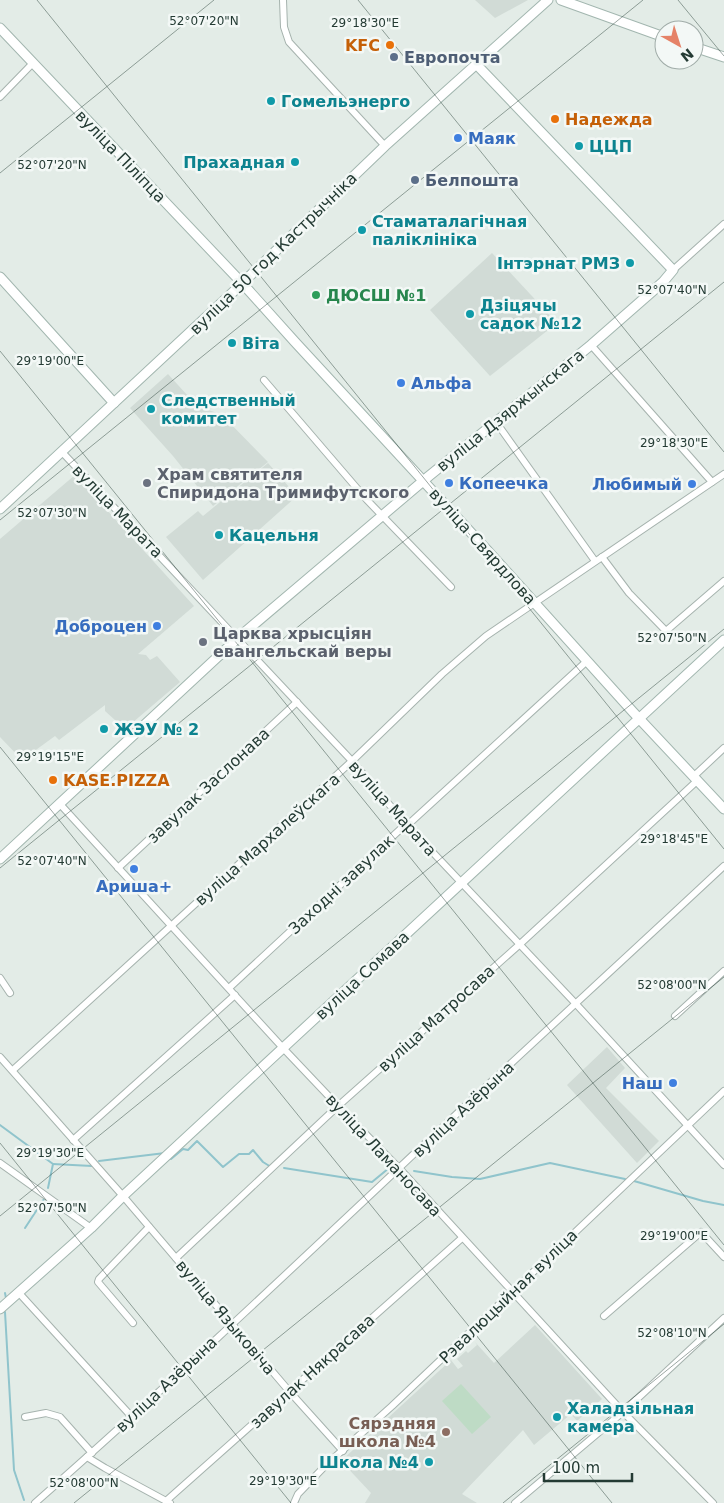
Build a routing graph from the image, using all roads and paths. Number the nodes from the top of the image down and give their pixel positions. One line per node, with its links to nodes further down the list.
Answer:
1 (283, 0): 12 (street)
2 (548, 0): 10 (street, вуліца 50 год Кастрычніка)
3 (561, 0): 4 (street)
4 (580, 4): 6 (street)
5 (0, 28): 9 (street, вуліца Піліпца)
6 (654, 33)
7 (704, 51): 8 (street)
8 (724, 58)
9 (33, 63): 11 (street); 16 (street, вуліца Піліпца)
10 (476, 64): 12 (street, вуліца 50 год Кастрычніка); 14 (street)
11 (0, 97)
12 (385, 146): 16 (street, вуліца 50 год Кастрычніка)
13 (724, 224): 14 (street)
14 (673, 270): 17 (street, вуліца Дзяржынскага)
15 (0, 277): 19 (street)
16 (242, 283): 19 (street, вуліца 50 год Кастрычніка); 23 (street, вуліца Свярдлова)
17 (591, 345): 20 (street, вуліца Дзяржынскага); 24 (street)
18 (264, 380): 26 (street)
19 (114, 403): 21 (street, вуліца 50 год Кастрычніка)
20 (496, 422): 23 (street, вуліца Дзяржынскага); 28 (street)
21 (61, 451): 25 (street, вуліца 50 год Кастрычніка); 32 (street, вуліца Марата)
22 (723, 476): 24 (street, вуліца Мархалеўскага)
23 (423, 481): 26 (street, вуліца Дзяржынскага); 31 (street, вуліца Свярдлова)
24 (712, 482): 27 (street, вуліца Мархалеўскага)
25 (0, 509)
26 (382, 516): 30 (street); 32 (street, вуліца Дзяржынскага)
27 (602, 557): 28 (street, вуліца Мархалеўскага); 29 (street)
28 (595, 561): 31 (street, вуліца Мархалеўскага)
29 (724, 581)
30 (451, 587)
31 (534, 602): 34 (street, вуліца Свярдлова); 38 (street, вуліца Мархалеўскага)
32 (238, 638): 35 (street, вуліца Марата); 40 (street, вуліца Дзяржынскага)
33 (724, 640): 36 (street, вуліца Сомава)
34 (587, 661): 36 (street, вуліца Свярдлова); 42 (street, Заходні завулак)
35 (297, 702): 38 (street, вуліца Марата); 45 (street, завулак Заслонава)
36 (639, 718): 39 (street, вуліца Свярдлова); 46 (street, вуліца Сомава)
37 (724, 748): 39 (street, вуліца Матросава)
38 (352, 761): 42 (street, вуліца Марата); 47 (street, вуліца Мархалеўскага)
39 (696, 778): 41 (street, вуліца Свярдлова); 48 (street, вуліца Матросава)
40 (59, 803): 43 (street, вуліца Дзяржынскага); 45 (street, вуліца Ламаносава)
41 (724, 809)
42 (406, 824): 46 (street, вуліца Марата); 51 (street, Заходні завулак)
43 (0, 859)
44 (724, 866): 54 (street, вуліца Азёрына)
45 (118, 868): 47 (street, вуліца Ламаносава)
46 (461, 883): 48 (street, вуліца Марата); 56 (street, вуліца Сомава)
47 (171, 926): 51 (street, вуліца Ламаносава); 58 (street, вуліца Мархалеўскага)
48 (519, 945): 54 (street, вуліца Марата); 60 (street, вуліца Матросава)
49 (724, 971): 55 (street)
50 (0, 978): 52 (street)
51 (229, 988): 53 (street, вуліца Ламаносава)
52 (10, 993)
53 (235, 995): 56 (street, вуліца Ламаносава); 62 (street)
54 (576, 1004): 61 (street, вуліца Марата); 65 (street, вуліца Азёрына)
55 (675, 1016)
56 (284, 1048): 60 (street, вуліца Ламаносава); 66 (street, вуліца Сомава)
57 (0, 1057): 58 (street, вуліца Языковіча)
58 (13, 1070): 62 (street, вуліца Языковіча)
59 (724, 1091): 61 (street, Рэвалюцыйная вуліца)
60 (338, 1106): 65 (street, вуліца Ламаносава); 71 (street, вуліца Матросава)
61 (687, 1125): 64 (street, вуліца Марата); 72 (street, Рэвалюцыйная вуліца)
62 (73, 1140): 66 (street, вуліца Языковіча)
63 (0, 1165): 68 (street)
64 (724, 1165)
65 (399, 1168): 69 (street, вуліца Ламаносава); 78 (street, вуліца Азёрына)
66 (123, 1196): 67 (street, вуліца Языковіча); 68 (street, вуліца Сомава)
67 (149, 1227): 71 (street, вуліца Языковіча); 77 (street)
68 (91, 1228): 73 (street, вуліца Сомава)
69 (462, 1238): 72 (street, вуліца Ламаносава); 79 (street, завулак Някрасава)
70 (724, 1257): 75 (street)
71 (176, 1258): 78 (street, вуліца Языковіча)
72 (512, 1291): 80 (street, вуліца Ламаносава); 83 (street, Рэвалюцыйная вуліца)
73 (19, 1293): 74 (street, вуліца Сомава); 81 (street)
74 (0, 1309)
75 (604, 1316)
76 (724, 1318): 80 (street)
77 (132, 1323)
78 (232, 1323): 79 (street, вуліца Языковіча); 81 (street, вуліца Азёрына)
79 (289, 1391): 83 (street, вуліца Языковіча); 85 (street, завулак Някрасава)
80 (623, 1412): 88 (street); 89 (street, вуліца Ламаносава)
81 (131, 1416): 84 (street, вуліца Азёрына)
82 (26, 1417): 84 (street)
83 (343, 1451): 87 (street, Рэвалюцыйная вуліца)
84 (90, 1455): 85 (street); 86 (street, вуліца Азёрына)
85 (168, 1502)
86 (35, 1503)
87 (294, 1503)
88 (515, 1503)
89 (712, 1503)

